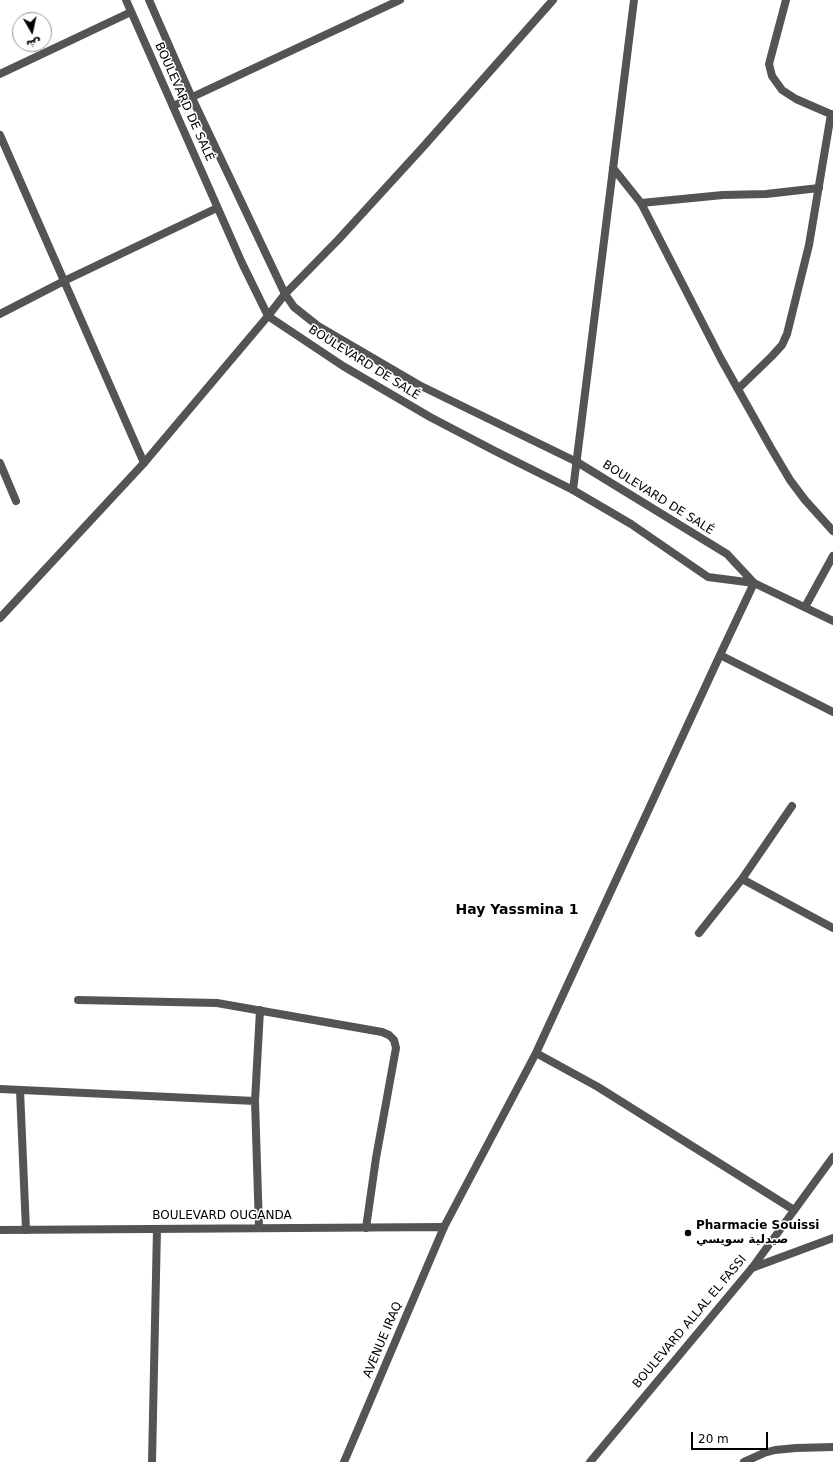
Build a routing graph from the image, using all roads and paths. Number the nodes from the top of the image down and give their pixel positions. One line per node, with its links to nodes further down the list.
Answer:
1 (126, 0): 7 (street, BOULEVARD DE SALÉ)
2 (149, 0): 9 (street, BOULEVARD DE SALÉ)
3 (400, 0): 9 (street)
4 (553, 0): 18 (street)
5 (634, 0): 13 (street)
6 (786, 0): 11 (street)
7 (132, 12): 8 (street); 10 (street, BOULEVARD DE SALÉ)
8 (0, 74)
9 (192, 98): 10 (street); 18 (street, BOULEVARD DE SALÉ)
10 (173, 106): 16 (street, BOULEVARD DE SALÉ)
11 (832, 113): 14 (street)
12 (0, 135): 17 (street)
13 (613, 168): 15 (street); 22 (street)
14 (819, 188): 15 (street); 21 (street)
15 (641, 203): 21 (street)
16 (217, 208): 17 (street); 20 (street, BOULEVARD DE SALÉ)
17 (64, 281): 19 (street); 24 (street)
18 (285, 294): 20 (street); 22 (street, BOULEVARD DE SALÉ)
19 (0, 314)
20 (268, 316): 24 (street); 25 (street, BOULEVARD DE SALÉ)
21 (738, 389): 27 (street)
22 (576, 462): 25 (street); 29 (street, BOULEVARD DE SALÉ)
23 (0, 463): 26 (street)
24 (144, 463): 31 (street)
25 (573, 490): 29 (street, BOULEVARD DE SALÉ)
26 (16, 501)
27 (833, 531)
28 (833, 556): 30 (street)
29 (754, 583): 30 (street, BOULEVARD DE SALÉ); 33 (street, AVENUE IRAQ)
30 (805, 608): 32 (street, BOULEVARD DE SALÉ)
31 (0, 618)
32 (833, 621)
33 (720, 655): 34 (street); 41 (street, AVENUE IRAQ)
34 (833, 712)
35 (792, 806): 36 (street)
36 (742, 879): 37 (street); 38 (street)
37 (833, 928)
38 (699, 933)
39 (78, 1000): 40 (street)
40 (260, 1010): 44 (street); 49 (street)
41 (536, 1053): 46 (street); 47 (street, AVENUE IRAQ)
42 (0, 1089): 43 (street)
43 (20, 1090): 44 (street); 52 (street)
44 (254, 1101): 48 (street)
45 (832, 1160): 46 (street, BOULEVARD ALLAL EL FASSI)
46 (794, 1210): 54 (street, BOULEVARD ALLAL EL FASSI)
47 (444, 1227): 49 (street, BOULEVARD OUGANDA); 57 (street, AVENUE IRAQ)
48 (259, 1228): 49 (street, BOULEVARD OUGANDA); 50 (street, BOULEVARD OUGANDA)
49 (366, 1228)
50 (157, 1229): 52 (street, BOULEVARD OUGANDA); 56 (street)
51 (0, 1230): 52 (street, BOULEVARD OUGANDA)
52 (26, 1230)
53 (833, 1238): 54 (street)
54 (752, 1268): 58 (street, BOULEVARD ALLAL EL FASSI)
55 (833, 1448): 59 (street)
56 (152, 1462)
57 (344, 1462)
58 (590, 1462)
59 (744, 1462)

